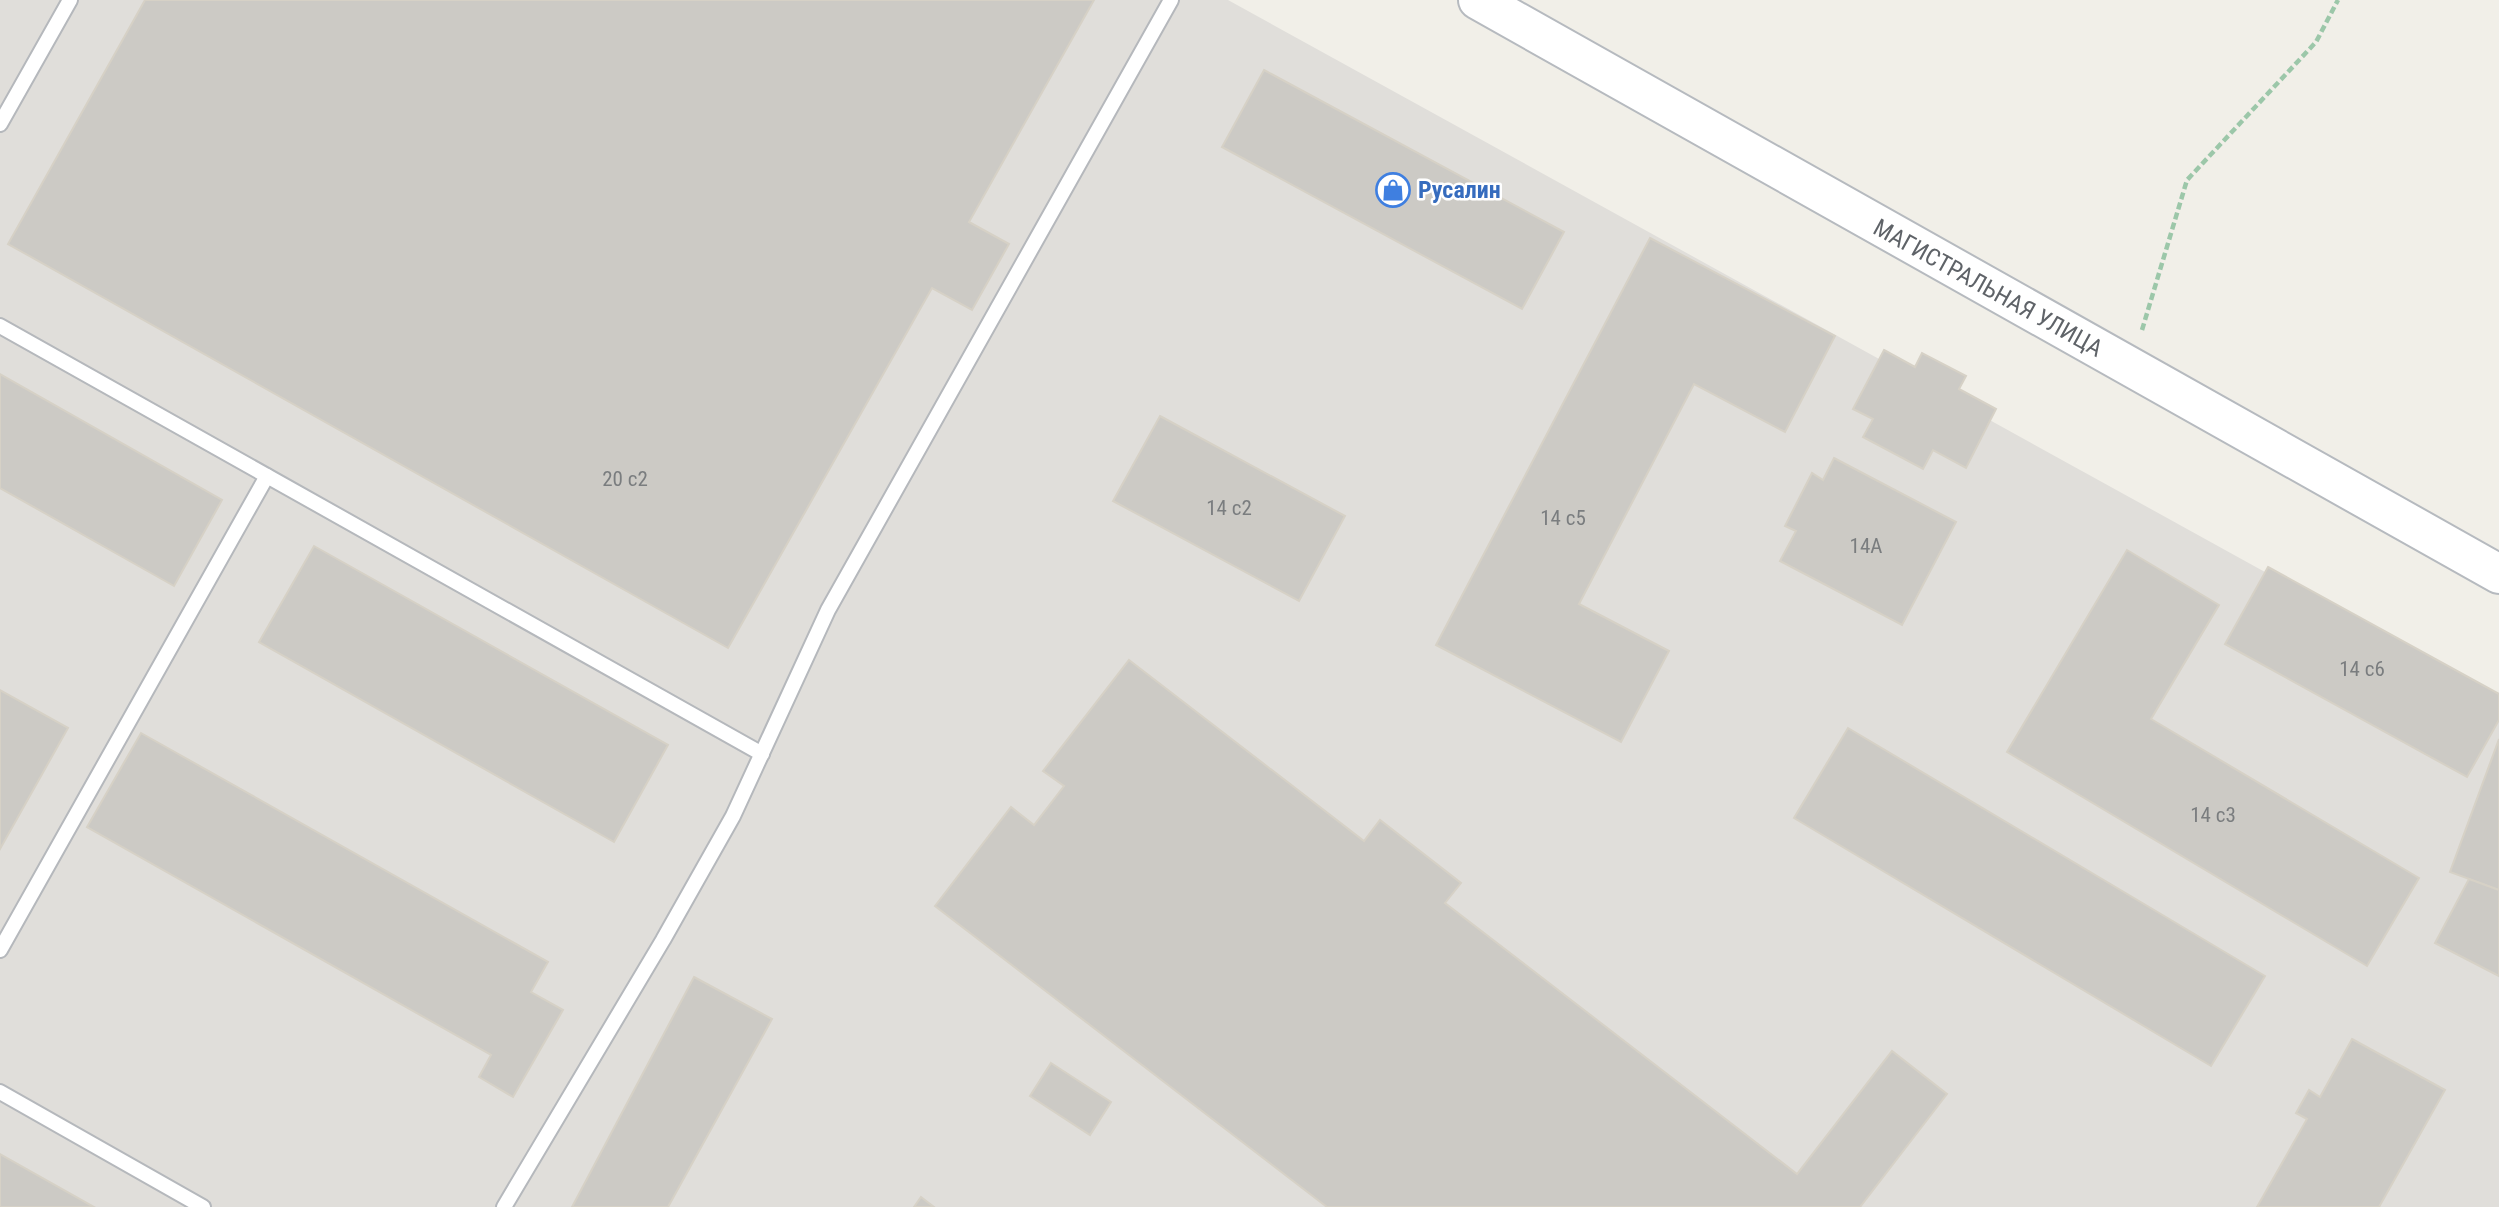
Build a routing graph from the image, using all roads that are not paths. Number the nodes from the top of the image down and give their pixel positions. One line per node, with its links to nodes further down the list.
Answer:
1 (70, 0): 4 (lane)
2 (1171, 0): 8 (lane)
3 (1478, 0): 7 (main road, МАГИСТРАЛЬНАЯ УЛИЦА)
4 (0, 124)
5 (0, 326): 6 (lane)
6 (267, 476): 8 (lane); 9 (lane)
7 (2499, 574)
8 (762, 754): 12 (lane)
9 (0, 950)
10 (0, 1092): 11 (lane)
11 (203, 1207)
12 (504, 1207)

